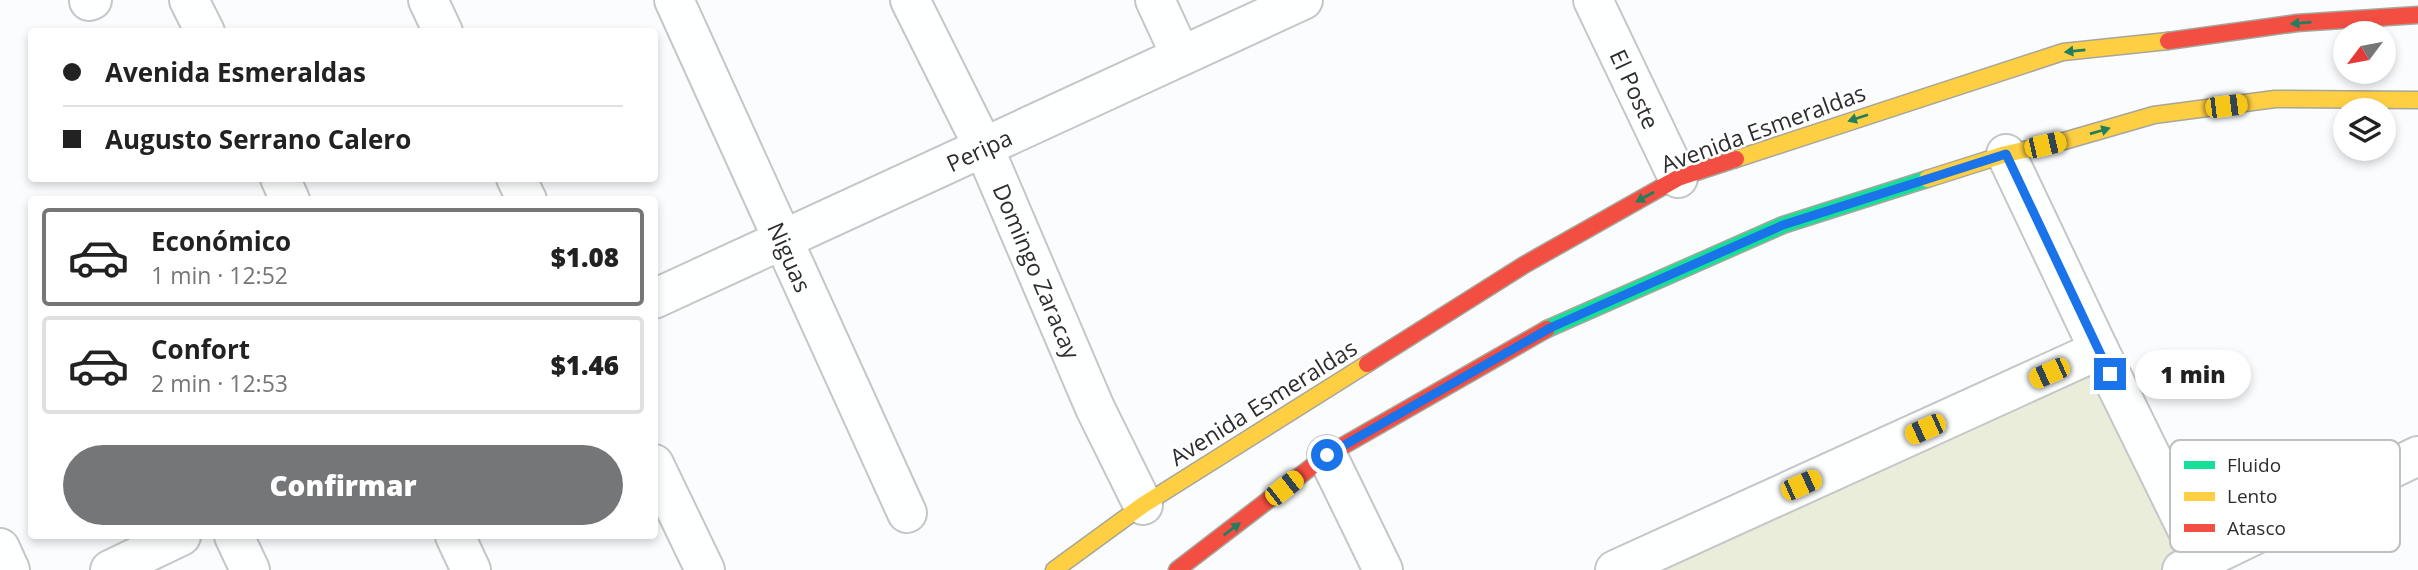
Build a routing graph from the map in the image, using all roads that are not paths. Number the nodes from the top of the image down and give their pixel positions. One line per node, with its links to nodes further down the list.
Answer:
1 (189, 0): 9 (street)
2 (428, 0): 10 (street)
3 (674, 0): 16 (street, Niguas)
4 (910, 0): 13 (street, Domingo Zaracay)
5 (1155, 0): 11 (street)
6 (1303, 0): 11 (street, Peripa)
7 (1593, 0): 15 (street, El Poste)
8 (2418, 15): 15 (main road, Avenida Esmeraldas, one-way to 15)
9 (203, 28)
10 (441, 28)
11 (1181, 56): 13 (street, Peripa)
12 (2418, 100): 14 (main road, one-way to 12)
13 (985, 148): 16 (street, Peripa); 23 (street, Domingo Zaracay)
14 (2006, 154): 18 (street); 19 (main road)
15 (1678, 178): 23 (main road, Avenida Esmeraldas, one-way to 23)
16 (784, 242): 17 (street, Peripa); 25 (street, Niguas)
17 (658, 297)
18 (2099, 350): 24 (street); 31 (street)
19 (1327, 455): 39 (main road, one-way to 19); 40 (street)
20 (2418, 456): 21 (street)
21 (2400, 465)
22 (658, 472): 37 (street)
23 (1143, 505): 38 (main road, Avenida Esmeraldas)
24 (2170, 507)
25 (907, 513)
26 (175, 539): 34 (street)
27 (235, 539): 35 (street)
28 (456, 539): 36 (street)
29 (0, 548): 33 (street)
30 (2227, 552): 32 (street)
31 (1657, 561): 41 (street)
32 (2197, 567)
33 (10, 570)
34 (110, 570)
35 (250, 570)
36 (471, 570)
37 (705, 570)
38 (1054, 570)
39 (1177, 570)
40 (1383, 570)
41 (1615, 570)

